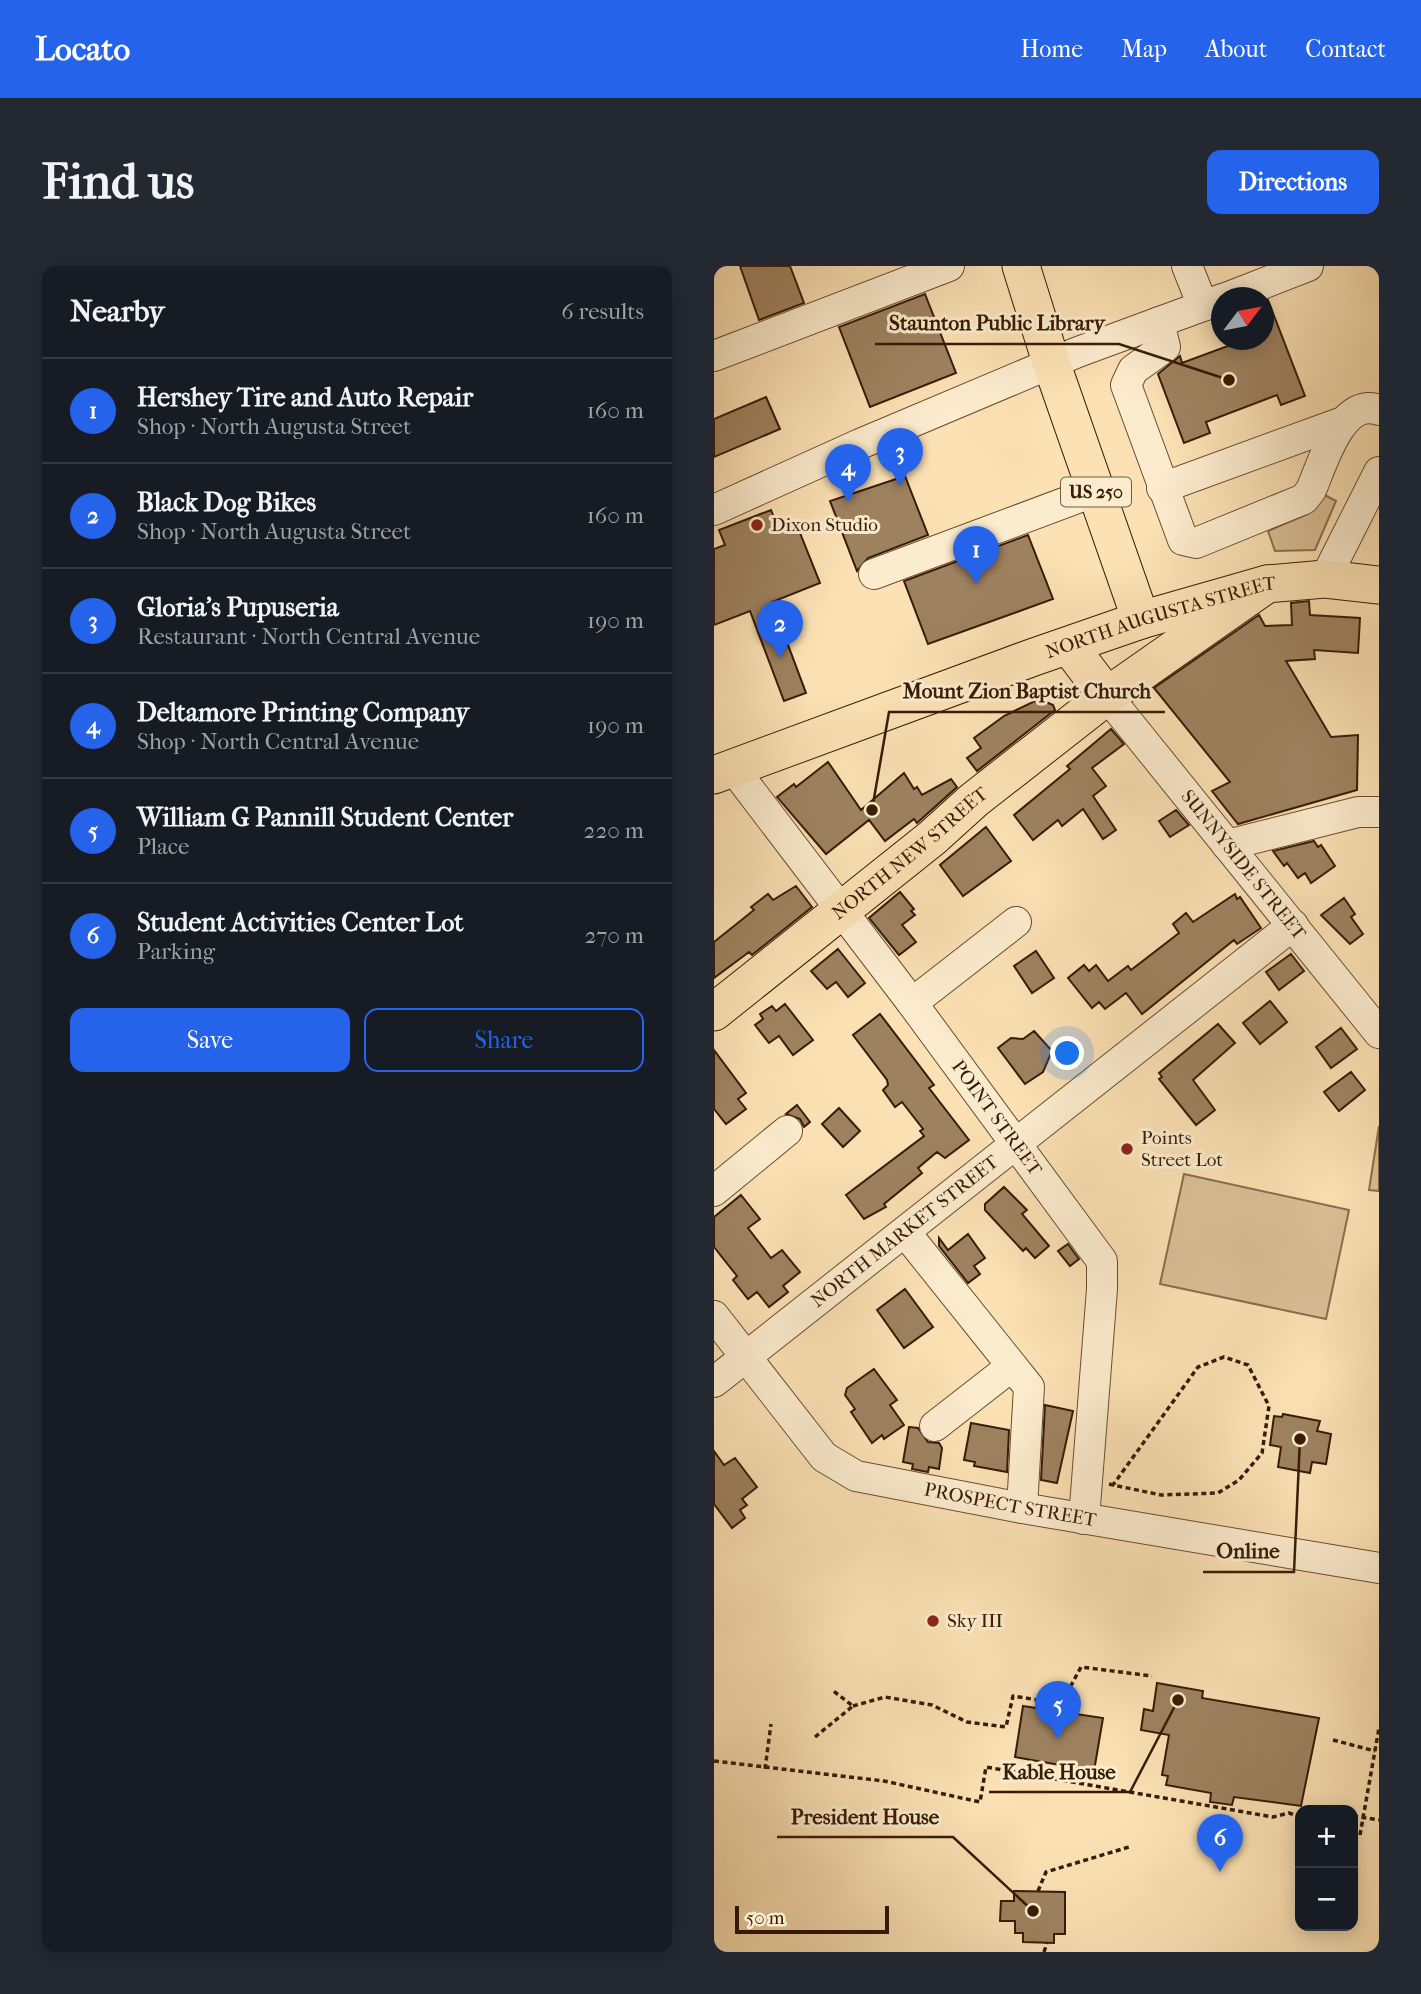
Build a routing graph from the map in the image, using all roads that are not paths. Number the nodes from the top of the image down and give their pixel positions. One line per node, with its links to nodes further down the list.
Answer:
1 (949, 266): 9 (street)
2 (1021, 266): 10 (main road, US 250)
3 (1187, 266): 6 (street)
4 (1308, 266): 5 (street)
5 (1253, 287)
6 (1211, 294)
7 (1211, 303): 8 (street)
8 (1159, 322): 10 (street); 14 (street)
9 (714, 356)
10 (1052, 365): 15 (main road, US 250); 16 (street)
11 (1379, 410): 12 (street)
12 (1340, 423): 14 (street); 14 (street)
13 (1379, 472): 18 (street)
14 (1162, 488)
15 (1096, 491): 17 (street); 21 (main road, US 250)
16 (714, 510)
17 (873, 574)
18 (1325, 579): 19 (main road, NORTH AUGUSTA STREET); 20 (main road, NORTH AUGUSTA STREET)
19 (1267, 584): 21 (main road, NORTH AUGUSTA STREET); 23 (main road, NORTH NEW STREET)
20 (1379, 585)
21 (1141, 620): 22 (main road, NORTH AUGUSTA STREET)
22 (1069, 646): 23 (main road); 24 (main road, NORTH AUGUSTA STREET)
23 (1107, 696): 26 (street, SUNNYSIDE STREET); 27 (main road, NORTH NEW STREET)
24 (724, 772): 27 (street, POINT STREET)
25 (1379, 811): 26 (street)
26 (1227, 845): 29 (street, SUNNYSIDE STREET)
27 (840, 911): 30 (street, POINT STREET); 31 (main road, NORTH NEW STREET)
28 (1016, 922): 30 (street)
29 (1293, 925): 32 (street, SUNNYSIDE STREET); 34 (street, NORTH MARKET STREET)
30 (912, 1003): 34 (street, POINT STREET)
31 (714, 1012)
32 (1379, 1033)
33 (787, 1131): 35 (street)
34 (1017, 1143): 36 (street, NORTH MARKET STREET); 43 (street, POINT STREET)
35 (714, 1191)
36 (905, 1231): 38 (street, NORTH MARKET STREET); 39 (street)
37 (714, 1316): 38 (street, PROSPECT STREET)
38 (747, 1357): 40 (street, NORTH MARKET STREET); 42 (street, PROSPECT STREET)
39 (1012, 1366): 41 (street); 42 (street)
40 (714, 1382)
41 (935, 1426)
42 (1022, 1508): 43 (street, PROSPECT STREET)
43 (1084, 1519): 44 (street, PROSPECT STREET)
44 (1379, 1568)

